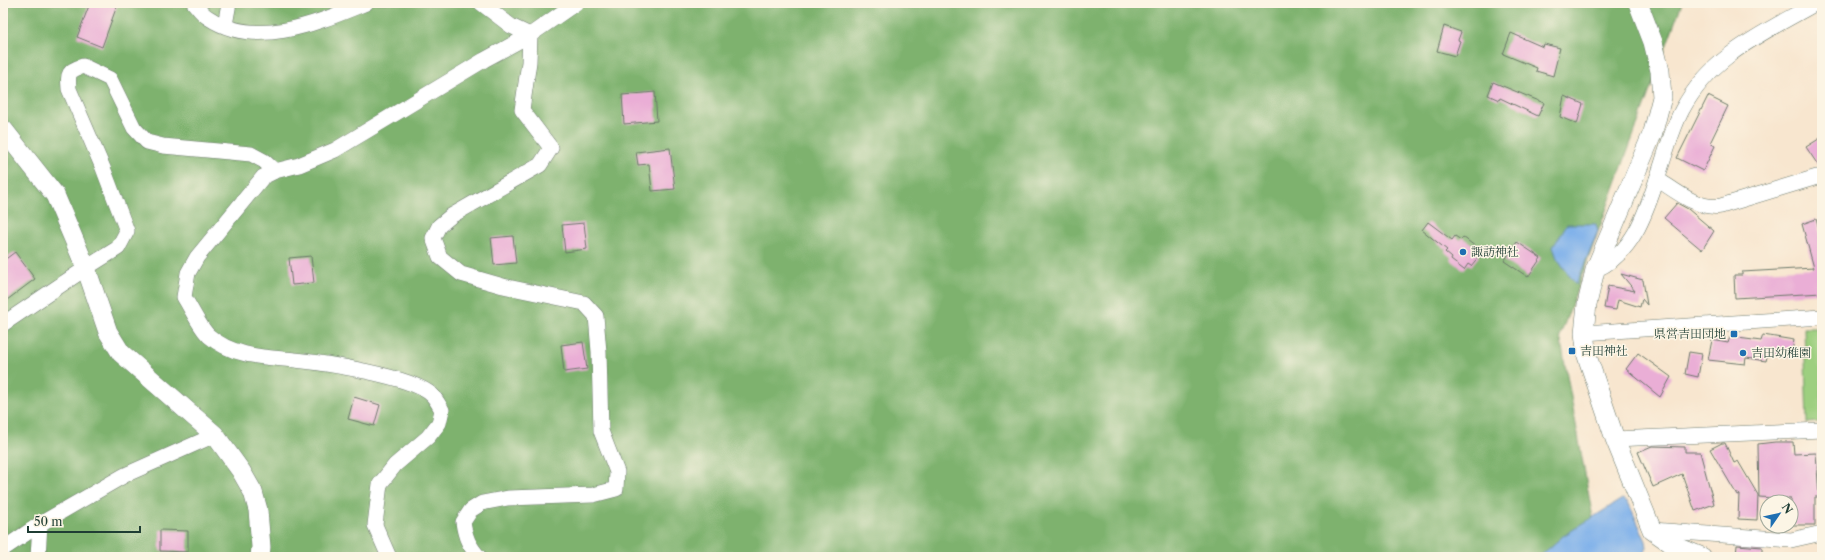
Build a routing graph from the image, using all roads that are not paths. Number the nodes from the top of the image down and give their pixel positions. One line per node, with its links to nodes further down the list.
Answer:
1 (194, 3): 8 (street)
2 (229, 3): 8 (street)
3 (366, 3): 8 (street)
4 (481, 3): 9 (street)
5 (576, 3): 9 (street)
6 (1638, 3): 15 (street)
7 (1816, 3): 13 (street)
8 (225, 25)
9 (530, 35): 11 (street); 29 (street)
10 (3, 129): 14 (street)
11 (274, 171): 14 (street); 28 (street)
12 (1822, 177): 13 (street)
13 (1657, 178): 15 (street)
14 (86, 268): 17 (street); 20 (street)
15 (1595, 270): 18 (street)
16 (1822, 317): 18 (street)
17 (3, 324)
18 (1584, 333): 21 (street)
19 (1822, 430): 21 (street)
20 (215, 435): 22 (street); 27 (street)
21 (1615, 440): 23 (street)
22 (40, 524): 25 (street); 26 (street)
23 (1652, 530): 24 (street); 30 (street)
24 (1822, 534)
25 (3, 549)
26 (38, 557)
27 (260, 557)
28 (389, 557)
29 (479, 557)
30 (1702, 557)

